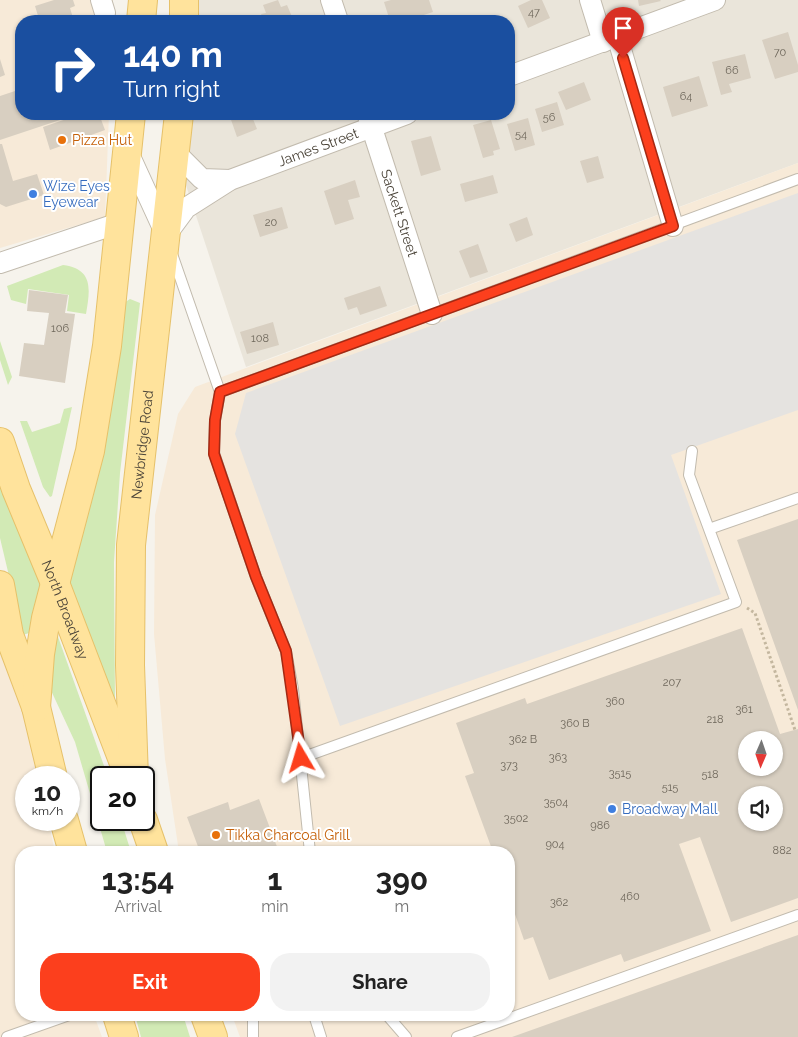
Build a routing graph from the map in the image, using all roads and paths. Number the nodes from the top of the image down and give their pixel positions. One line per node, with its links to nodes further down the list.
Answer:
1 (143, 0): 6 (main road)
2 (184, 0): 7 (main road)
3 (331, 0): 8 (street)
4 (590, 0): 9 (street)
5 (715, 0): 9 (street)
6 (142, 15)
7 (184, 15)
8 (336, 15)
9 (610, 39): 10 (street); 19 (street)
10 (515, 74)
11 (130, 120): 14 (main road)
12 (178, 120): 15 (main road, Newbridge Road)
13 (370, 120): 16 (street, James Street); 22 (street, Sackett Street)
14 (127, 150): 18 (main road); 20 (street)
15 (175, 152): 16 (street, James Street); 20 (main road, Newbridge Road)
16 (230, 180): 20 (street, James Street)
17 (798, 180): 19 (lane)
18 (119, 223): 21 (street); 28 (main road)
19 (673, 226): 22 (lane)
20 (166, 236): 23 (lane); 36 (main road, Newbridge Road)
21 (0, 263)
22 (432, 314): 23 (lane)
23 (220, 392): 33 (lane)
24 (0, 442): 28 (main road, North Broadway)
25 (692, 451): 27 (lane)
26 (798, 498): 27 (lane)
27 (709, 529): 30 (lane)
28 (55, 583): 31 (main road); 35 (main road, North Broadway)
29 (0, 585): 31 (main road)
30 (736, 602): 32 (path); 33 (lane)
31 (36, 708): 34 (main road)
32 (795, 730)
33 (301, 758): 41 (lane)
34 (50, 766)
35 (124, 766)
36 (134, 766)
37 (67, 831): 39 (main road)
38 (147, 831): 40 (main road)
39 (71, 846)
40 (152, 846)
41 (309, 846)
42 (798, 915): 43 (lane)
43 (515, 1016)
44 (53, 1021): 51 (lane)
45 (119, 1021): 52 (main road)
46 (207, 1021): 53 (main road)
47 (253, 1021): 54 (lane)
48 (316, 1021): 55 (lane)
49 (392, 1021): 56 (lane)
50 (502, 1021): 57 (lane)
51 (7, 1037)
52 (124, 1037)
53 (213, 1037)
54 (253, 1037)
55 (321, 1037)
56 (406, 1037)
57 (457, 1037)

